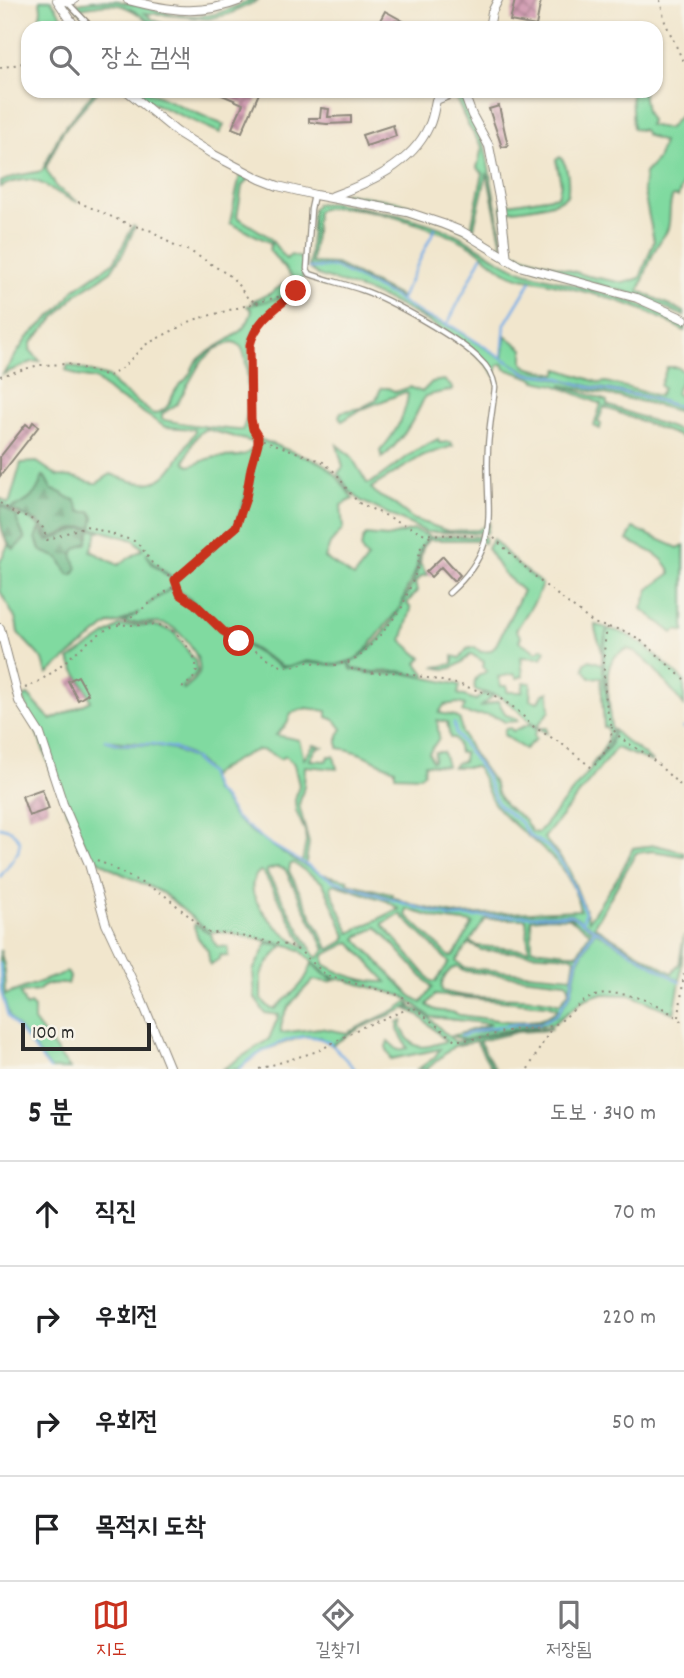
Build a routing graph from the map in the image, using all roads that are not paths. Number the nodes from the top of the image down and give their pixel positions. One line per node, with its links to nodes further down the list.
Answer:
1 (74, 0): 5 (street)
2 (128, 0): 3 (street)
3 (241, 0)
4 (498, 0): 8 (street)
5 (61, 1): 6 (street); 7 (lane)
6 (72, 21)
7 (84, 21)
8 (490, 21)
9 (136, 98): 12 (street)
10 (438, 98): 13 (street)
11 (464, 98): 14 (street)
12 (315, 195): 13 (street); 16 (lane)
13 (331, 197): 14 (street)
14 (507, 260): 15 (street)
15 (684, 319)
16 (449, 593)
17 (0, 628): 18 (street)
18 (170, 1069)

